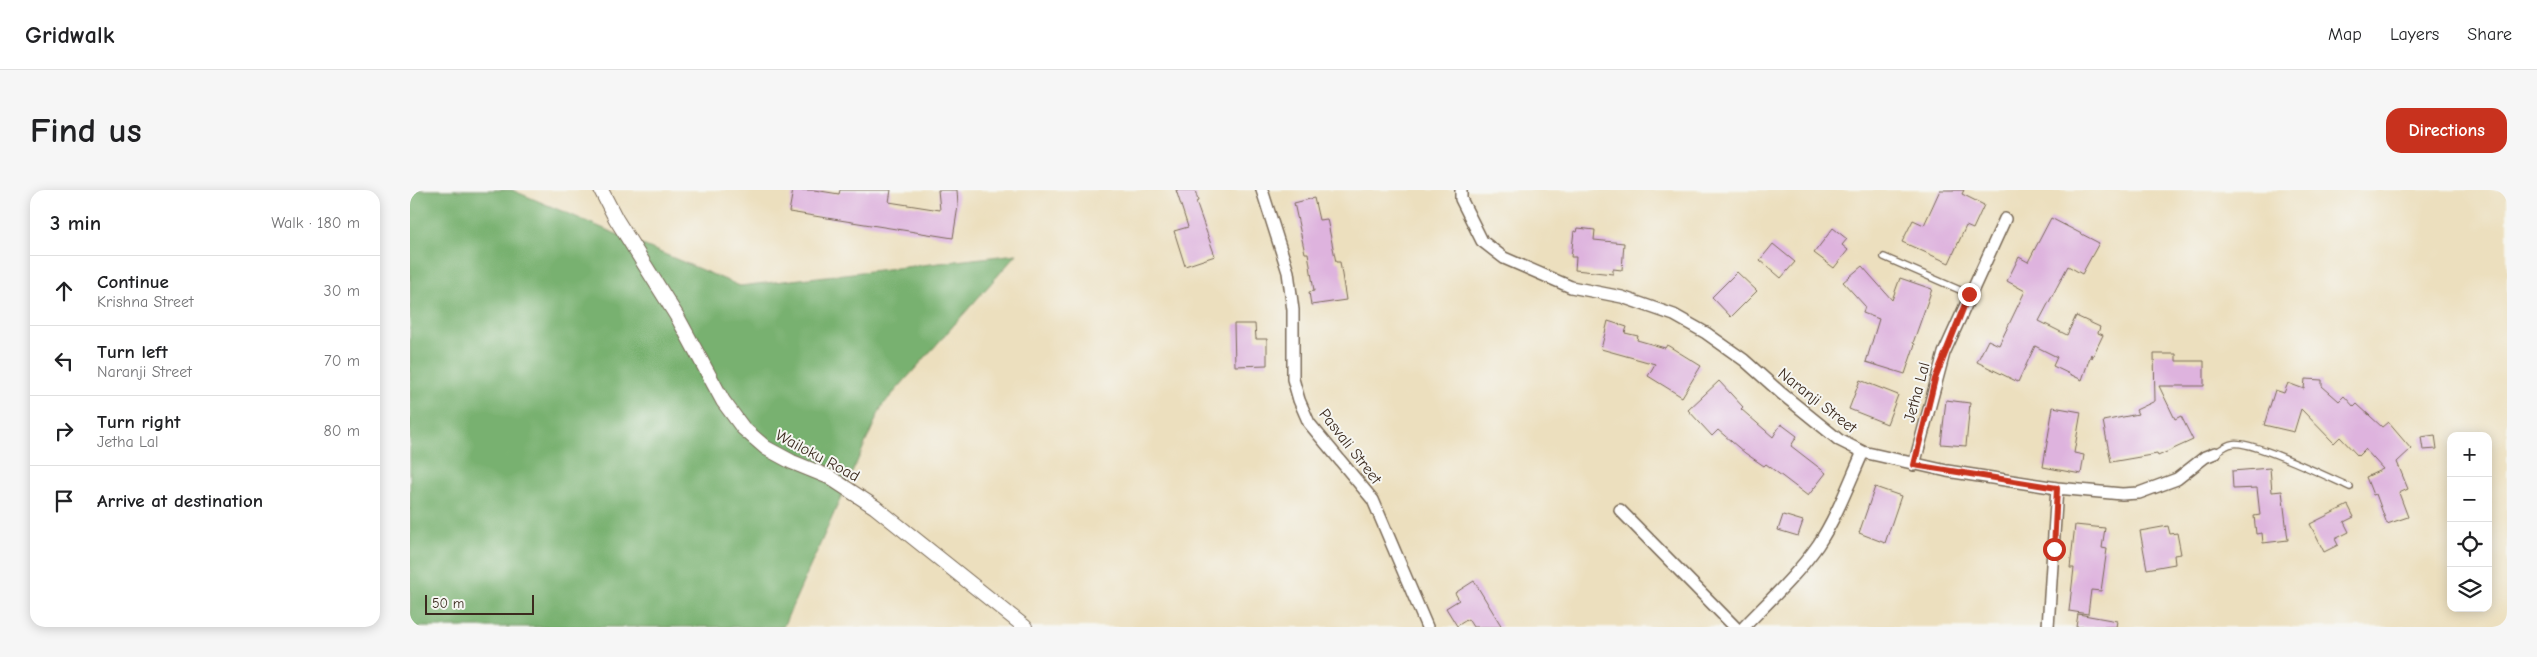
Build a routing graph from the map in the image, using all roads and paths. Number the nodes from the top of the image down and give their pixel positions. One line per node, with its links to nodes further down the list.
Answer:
1 (601, 190): 13 (street, Wailoku Road)
2 (1262, 190): 14 (street, Pasvali Street)
3 (1461, 190): 7 (street, Naranji Street)
4 (2005, 219): 6 (street, Jetha Lal)
5 (1884, 258): 6 (lane)
6 (1969, 294): 9 (street, Jetha Lal)
7 (1863, 452): 9 (street, Naranji Street); 16 (street)
8 (2215, 453): 10 (lane, Naranji Street); 11 (street, Naranji Street)
9 (1914, 465): 11 (street, Naranji Street)
10 (2350, 487)
11 (2057, 488): 17 (street)
12 (1620, 510): 15 (street)
13 (1025, 627)
14 (1427, 627)
15 (1735, 627)
16 (1744, 627)
17 (2048, 627)

